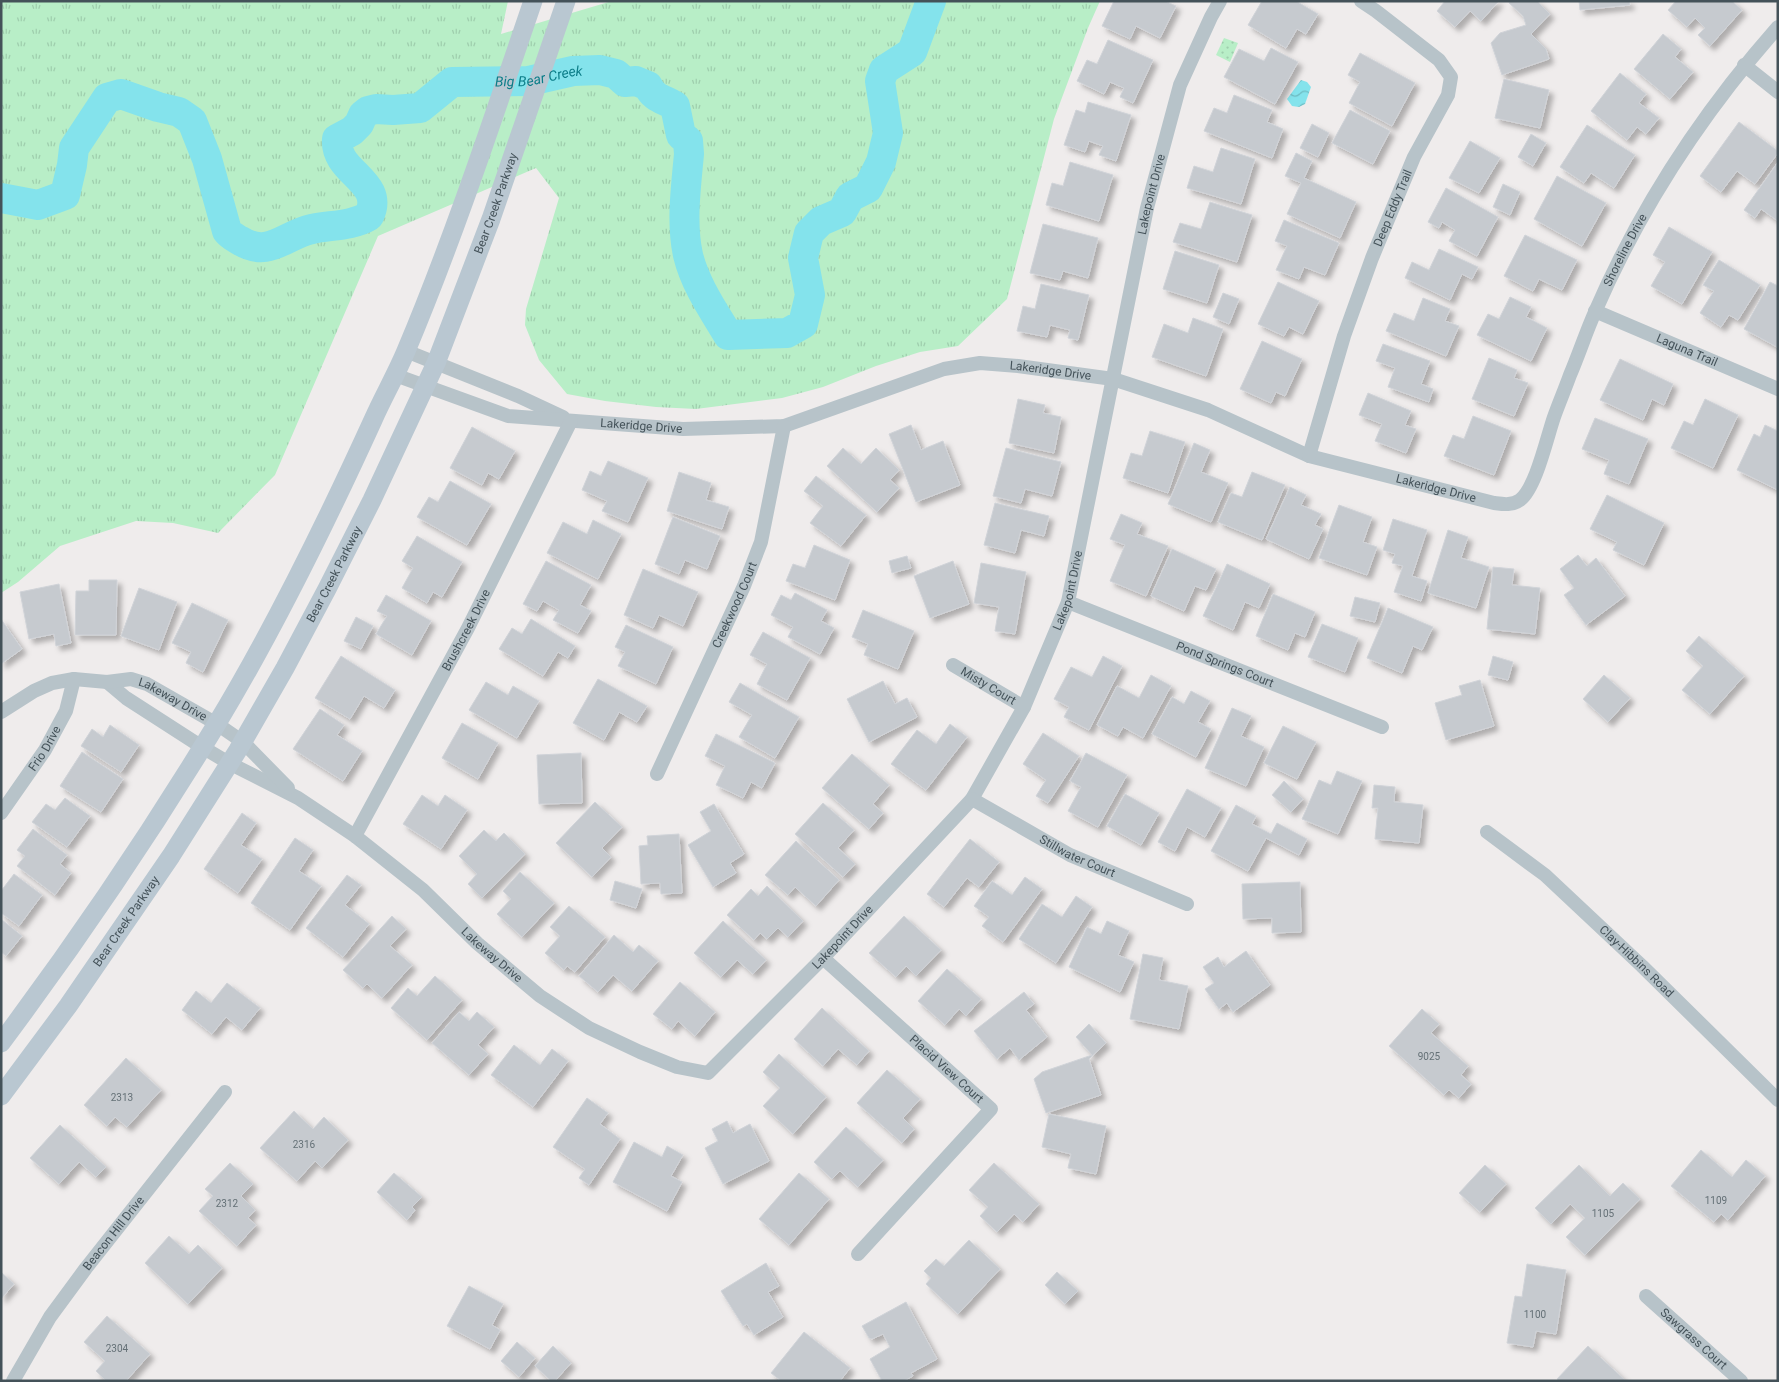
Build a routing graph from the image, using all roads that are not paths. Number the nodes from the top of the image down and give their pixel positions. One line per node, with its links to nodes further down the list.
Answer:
1 (566, 1): 10 (main road, Bear Creek Parkway)
2 (1220, 1): 12 (street, Lakepoint Drive)
3 (1361, 1): 17 (street, Deep Eddy Trail)
4 (532, 2): 9 (main road)
5 (1778, 27): 6 (street, Shoreline Drive)
6 (1744, 64): 7 (street); 8 (street, Shoreline Drive)
7 (1778, 92)
8 (1595, 311): 14 (street, Laguna Trail); 18 (street, Shoreline Drive)
9 (406, 351): 10 (street, Lakeridge Drive); 11 (main road)
10 (436, 363): 13 (main road, Bear Creek Parkway); 15 (street, Lakeridge Drive)
11 (395, 374): 13 (street, Lakeridge Drive); 25 (main road)
12 (1113, 379): 16 (street, Lakeridge Drive); 17 (street, Lakeridge Drive); 19 (street, Lakepoint Drive)
13 (426, 386): 15 (street, Lakeridge Drive); 27 (main road, Bear Creek Parkway)
14 (1778, 389)
15 (571, 421): 16 (street, Lakeridge Drive); 35 (street, Brushcreek Drive)
16 (784, 426): 30 (street, Creekwood Court)
17 (1309, 456): 18 (street, Lakeridge Drive)
18 (1519, 501)
19 (1068, 602): 23 (street, Lakepoint Drive); 26 (street, Pond Springs Court)
20 (953, 665): 23 (street, Misty Court)
21 (74, 679): 22 (street, Lakeway Drive); 24 (street, Lakeway Drive); 33 (street, Frio Drive)
22 (107, 682): 25 (street, Lakeway Drive); 28 (street, Lakeway Drive)
23 (1024, 707): 32 (street, Lakepoint Drive)
24 (1, 712)
25 (217, 724): 27 (street, Lakeway Drive); 28 (main road)
26 (1382, 727)
27 (243, 742): 29 (main road, Bear Creek Parkway); 31 (street, Lakeway Drive)
28 (202, 747): 29 (street, Lakeway Drive); 38 (main road)
29 (229, 763): 31 (street, Lakeway Drive); 41 (main road, Bear Creek Parkway)
30 (657, 774)
31 (298, 798): 35 (street, Lakeway Drive)
32 (972, 799): 36 (street, Stillwater Court); 37 (street, Lakepoint Drive)
33 (1, 813)
34 (1486, 832): 42 (street, Clay-Hibbins Road)
35 (356, 836): 39 (street, Lakeway Drive)
36 (1187, 904)
37 (823, 958): 39 (street, Lakepoint Drive); 43 (street, Placid View Court)
38 (1, 1043)
39 (708, 1073)
40 (225, 1092): 45 (street, Beacon Hill Drive)
41 (1, 1096)
42 (1778, 1100)
43 (858, 1254)
44 (1646, 1296): 46 (street, Sawgrass Court)
45 (13, 1381)
46 (1741, 1381)

